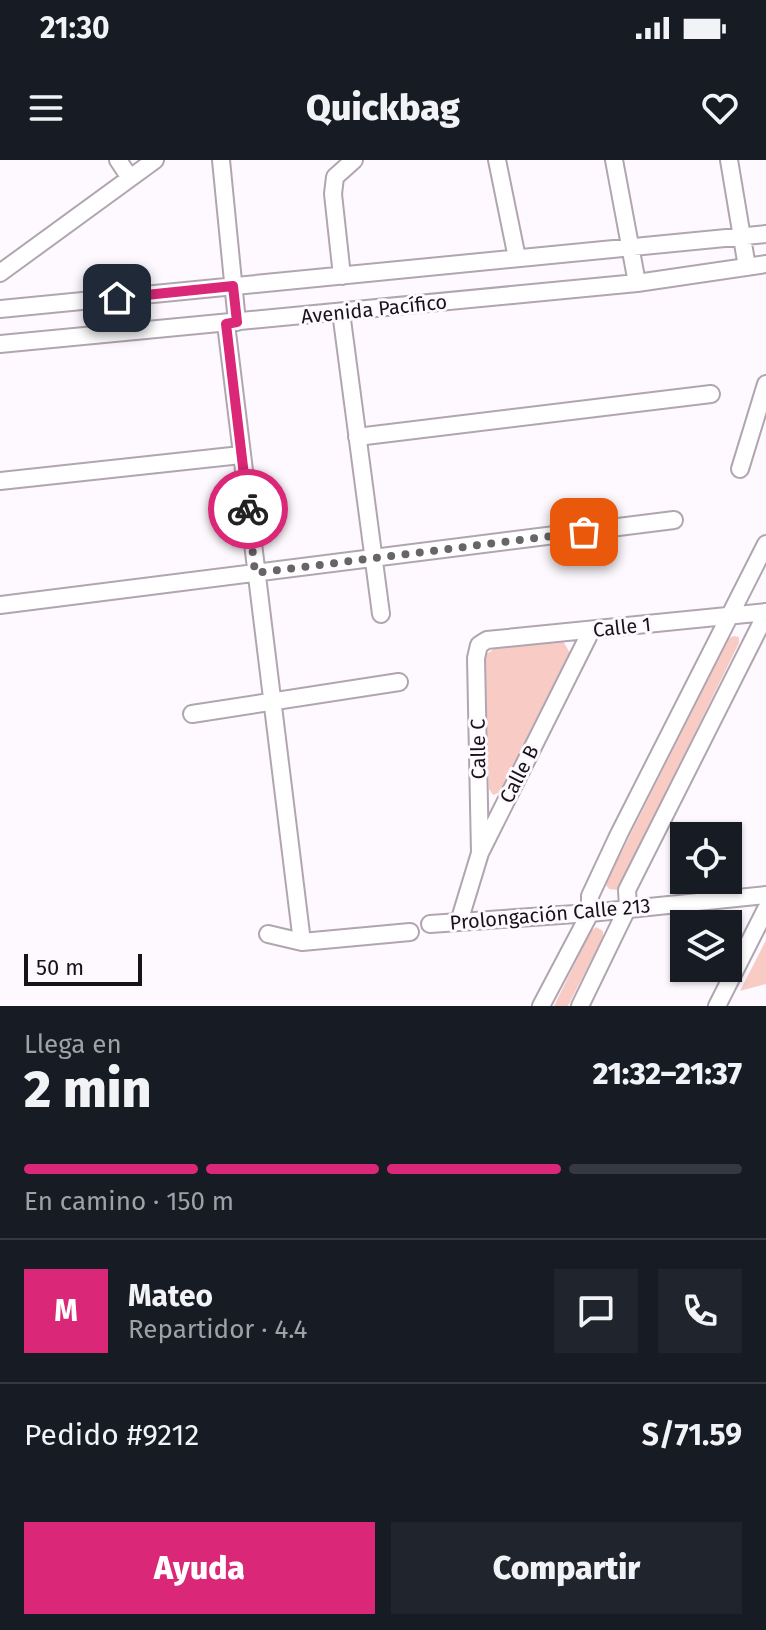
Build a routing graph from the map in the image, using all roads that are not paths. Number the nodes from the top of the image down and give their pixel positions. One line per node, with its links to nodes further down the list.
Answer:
1 (118, 160): 8 (street)
2 (155, 160): 8 (street)
3 (221, 160): 18 (street)
4 (354, 160): 16 (street)
5 (497, 160): 12 (street)
6 (614, 160): 11 (street)
7 (729, 160): 10 (street)
8 (130, 178): 15 (street)
9 (766, 234): 10 (street, Avenida Pacífico)
10 (741, 236): 11 (street, Avenida Pacífico); 14 (street)
11 (630, 247): 12 (street, Avenida Pacífico); 17 (street)
12 (517, 258): 16 (street, Avenida Pacífico)
13 (766, 264): 14 (street, Avenida Pacífico)
14 (747, 267): 17 (street, Avenida Pacífico)
15 (0, 273)
16 (342, 276): 18 (street, Avenida Pacífico)
17 (637, 283): 20 (street, Avenida Pacífico)
18 (233, 286): 19 (street, Avenida Pacífico); 21 (street)
19 (0, 309)
20 (341, 312): 21 (street, Avenida Pacífico); 25 (street)
21 (231, 323): 22 (street, Avenida Pacífico); 26 (street)
22 (0, 344)
23 (766, 384): 27 (street)
24 (711, 394): 25 (street)
25 (357, 437): 31 (street)
26 (241, 455): 28 (street); 32 (street)
27 (740, 469)
28 (0, 481)
29 (674, 520): 31 (street)
30 (766, 544): 36 (street)
31 (374, 558): 32 (street); 35 (street)
32 (255, 573): 33 (street); 40 (street)
33 (0, 605)
34 (766, 613): 36 (street, Calle 1); 44 (street)
35 (381, 614)
36 (730, 616): 37 (street, Calle 1); 46 (street)
37 (591, 631): 38 (street, Calle 1); 42 (street, Calle B)
38 (479, 645): 42 (street, Calle C)
39 (399, 682): 40 (street)
40 (270, 702): 41 (street); 51 (street)
41 (192, 714)
42 (480, 853): 47 (street, Calle B)
43 (766, 895): 44 (street, Prolongación Calle 213)
44 (628, 907): 46 (street, Prolongación Calle 213); 53 (street)
45 (766, 909): 54 (street)
46 (590, 913): 47 (street, Prolongación Calle 213); 52 (street)
47 (459, 922): 48 (street, Prolongación Calle 213)
48 (430, 924)
49 (410, 932): 51 (street)
50 (268, 934): 51 (street)
51 (302, 942)
52 (541, 1006)
53 (580, 1006)
54 (717, 1006)

